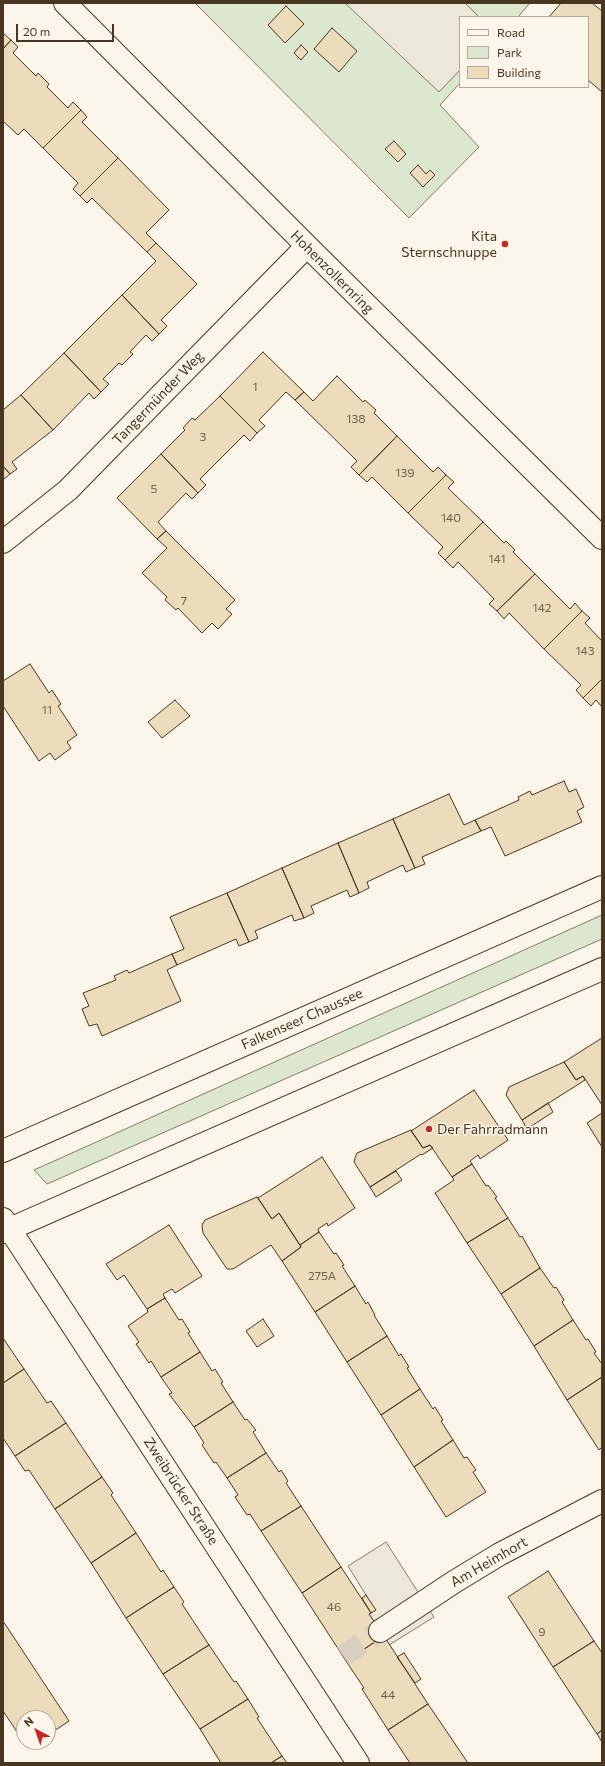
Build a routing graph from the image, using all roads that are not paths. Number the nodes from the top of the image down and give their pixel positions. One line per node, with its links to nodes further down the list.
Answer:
1 (65, 3): 2 (street, Hohenzollernring)
2 (307, 246): 3 (street, Hohenzollernring); 4 (street, Tangermünder Weg)
3 (602, 538)
4 (3, 542)
5 (602, 887): 7 (street, Falkenseer Chaussee)
6 (602, 969): 8 (street)
7 (3, 1151)
8 (5, 1227): 11 (street, Zweibrücker Straße)
9 (602, 1501): 10 (street, Am Heimhort)
10 (380, 1631)
11 (358, 1763)

